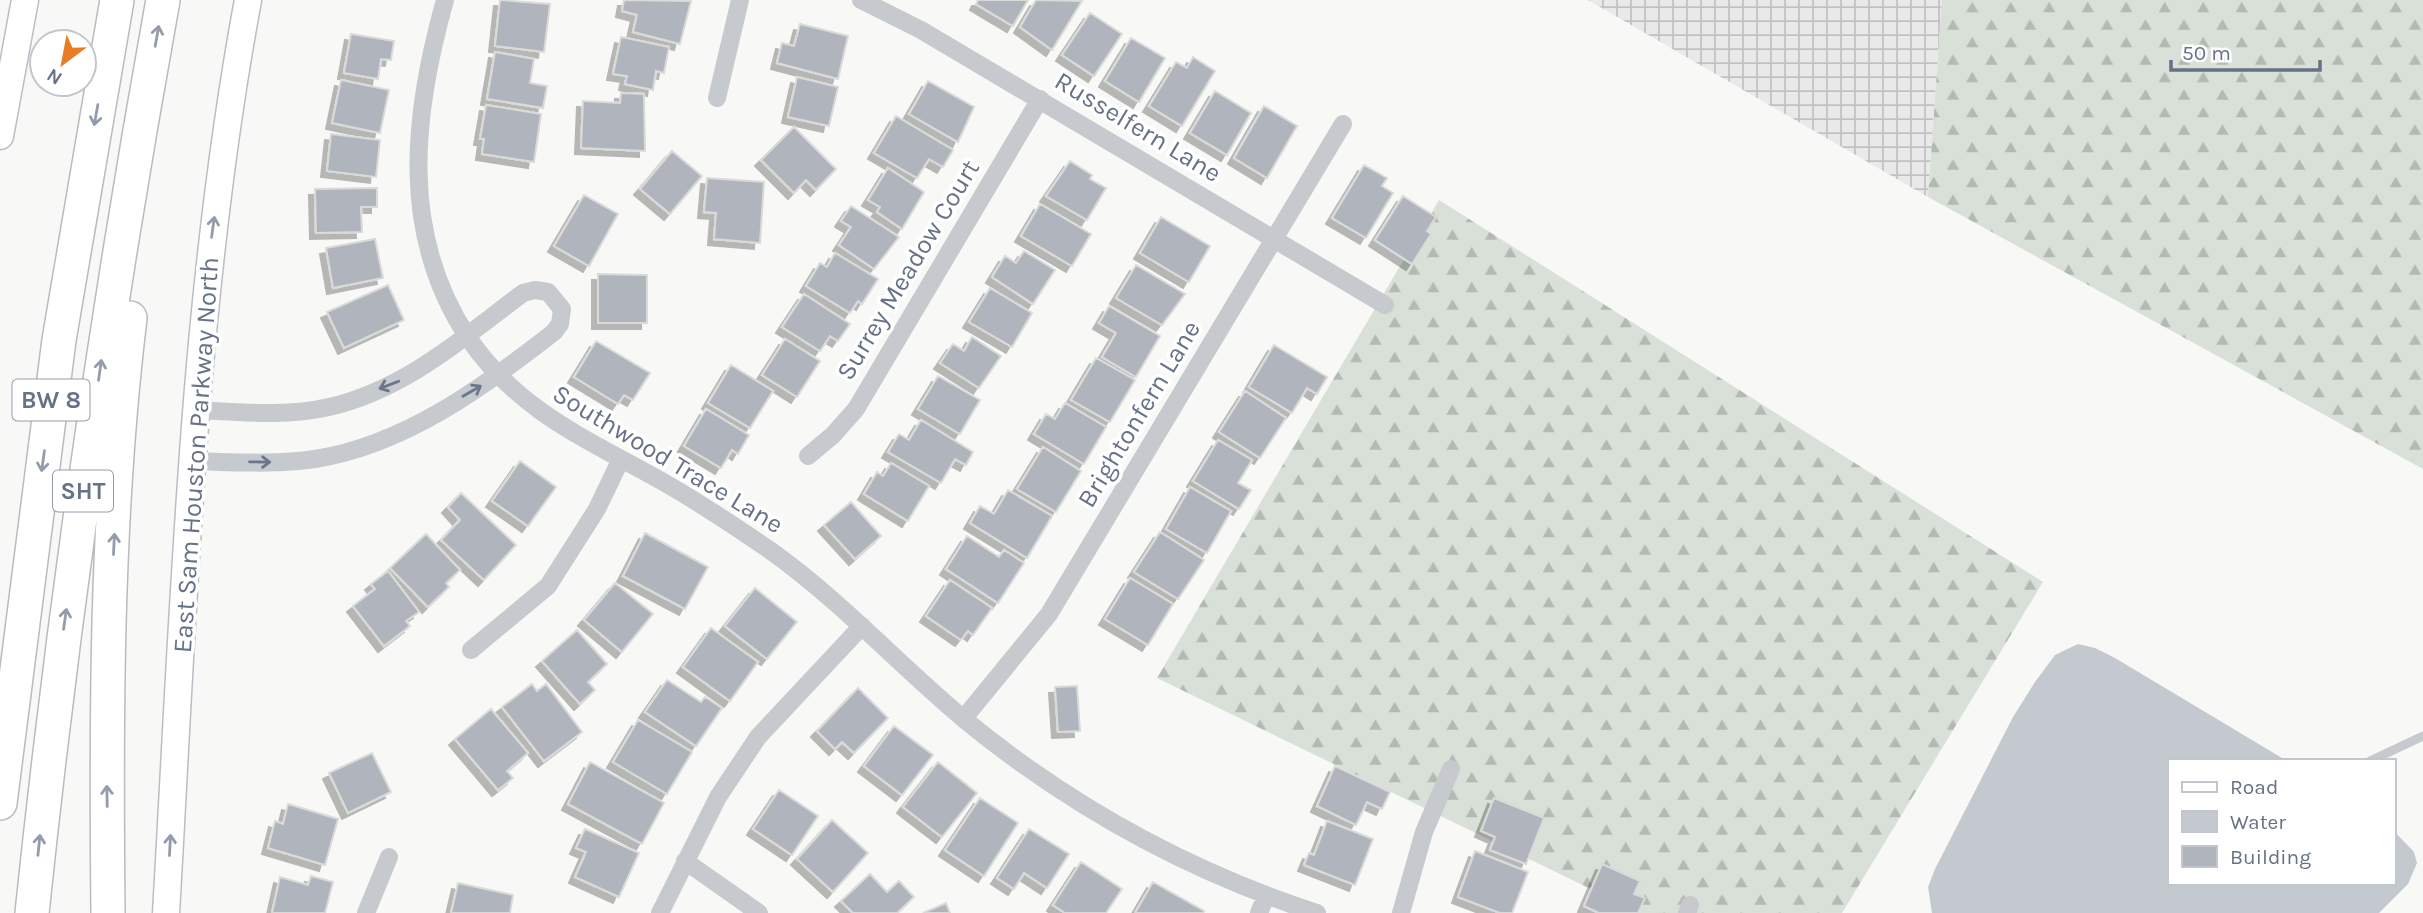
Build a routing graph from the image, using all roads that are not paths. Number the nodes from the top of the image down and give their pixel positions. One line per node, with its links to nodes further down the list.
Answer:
1 (26, 0): 12 (main road)
2 (117, 0): 27 (highway, BW 8, one-way to 27)
3 (163, 0): 8 (highway, BW 8, one-way to 3)
4 (248, 0): 17 (main road, East Sam Houston Parkway North, one-way to 4)
5 (445, 0): 15 (street, Southwood Trace Lane)
6 (740, 0): 9 (street)
7 (862, 0): 10 (street, Russelfern Lane)
8 (150, 72): 31 (highway, SHT, one-way to 8); 32 (highway, BW 8, one-way to 8)
9 (717, 98)
10 (1040, 99): 13 (street, Russelfern Lane); 18 (street, Surrey Meadow Court)
11 (1343, 124): 13 (street, Brightonfern Lane)
12 (0, 136)
13 (1273, 239): 14 (street, Russelfern Lane); 23 (street, Brightonfern Lane)
14 (1385, 305)
15 (467, 335): 16 (street, Southwood Trace Lane); 16 (street); 17 (street, one-way to 17)
16 (498, 375): 19 (street, Southwood Trace Lane); 20 (street, one-way to 16)
17 (195, 410): 20 (main road, East Sam Houston Parkway North)
18 (808, 456)
19 (621, 459): 21 (street, Southwood Trace Lane); 22 (street)
20 (192, 461): 33 (main road, East Sam Houston Parkway North, one-way to 20)
21 (862, 625): 23 (street, Southwood Trace Lane); 29 (street)
22 (471, 650)
23 (964, 719): 30 (street, Southwood Trace Lane)
24 (2423, 736): 25 (lane)
25 (2374, 759)
26 (1451, 769): 39 (street)
27 (0, 803)
28 (389, 857): 34 (street)
29 (685, 860): 35 (street); 36 (street)
30 (1266, 896): 37 (street); 38 (street, Southwood Trace Lane)
31 (32, 913)
32 (108, 913)
33 (166, 913)
34 (366, 913)
35 (660, 913)
36 (759, 913)
37 (1259, 913)
38 (1317, 913)
39 (1401, 913)

